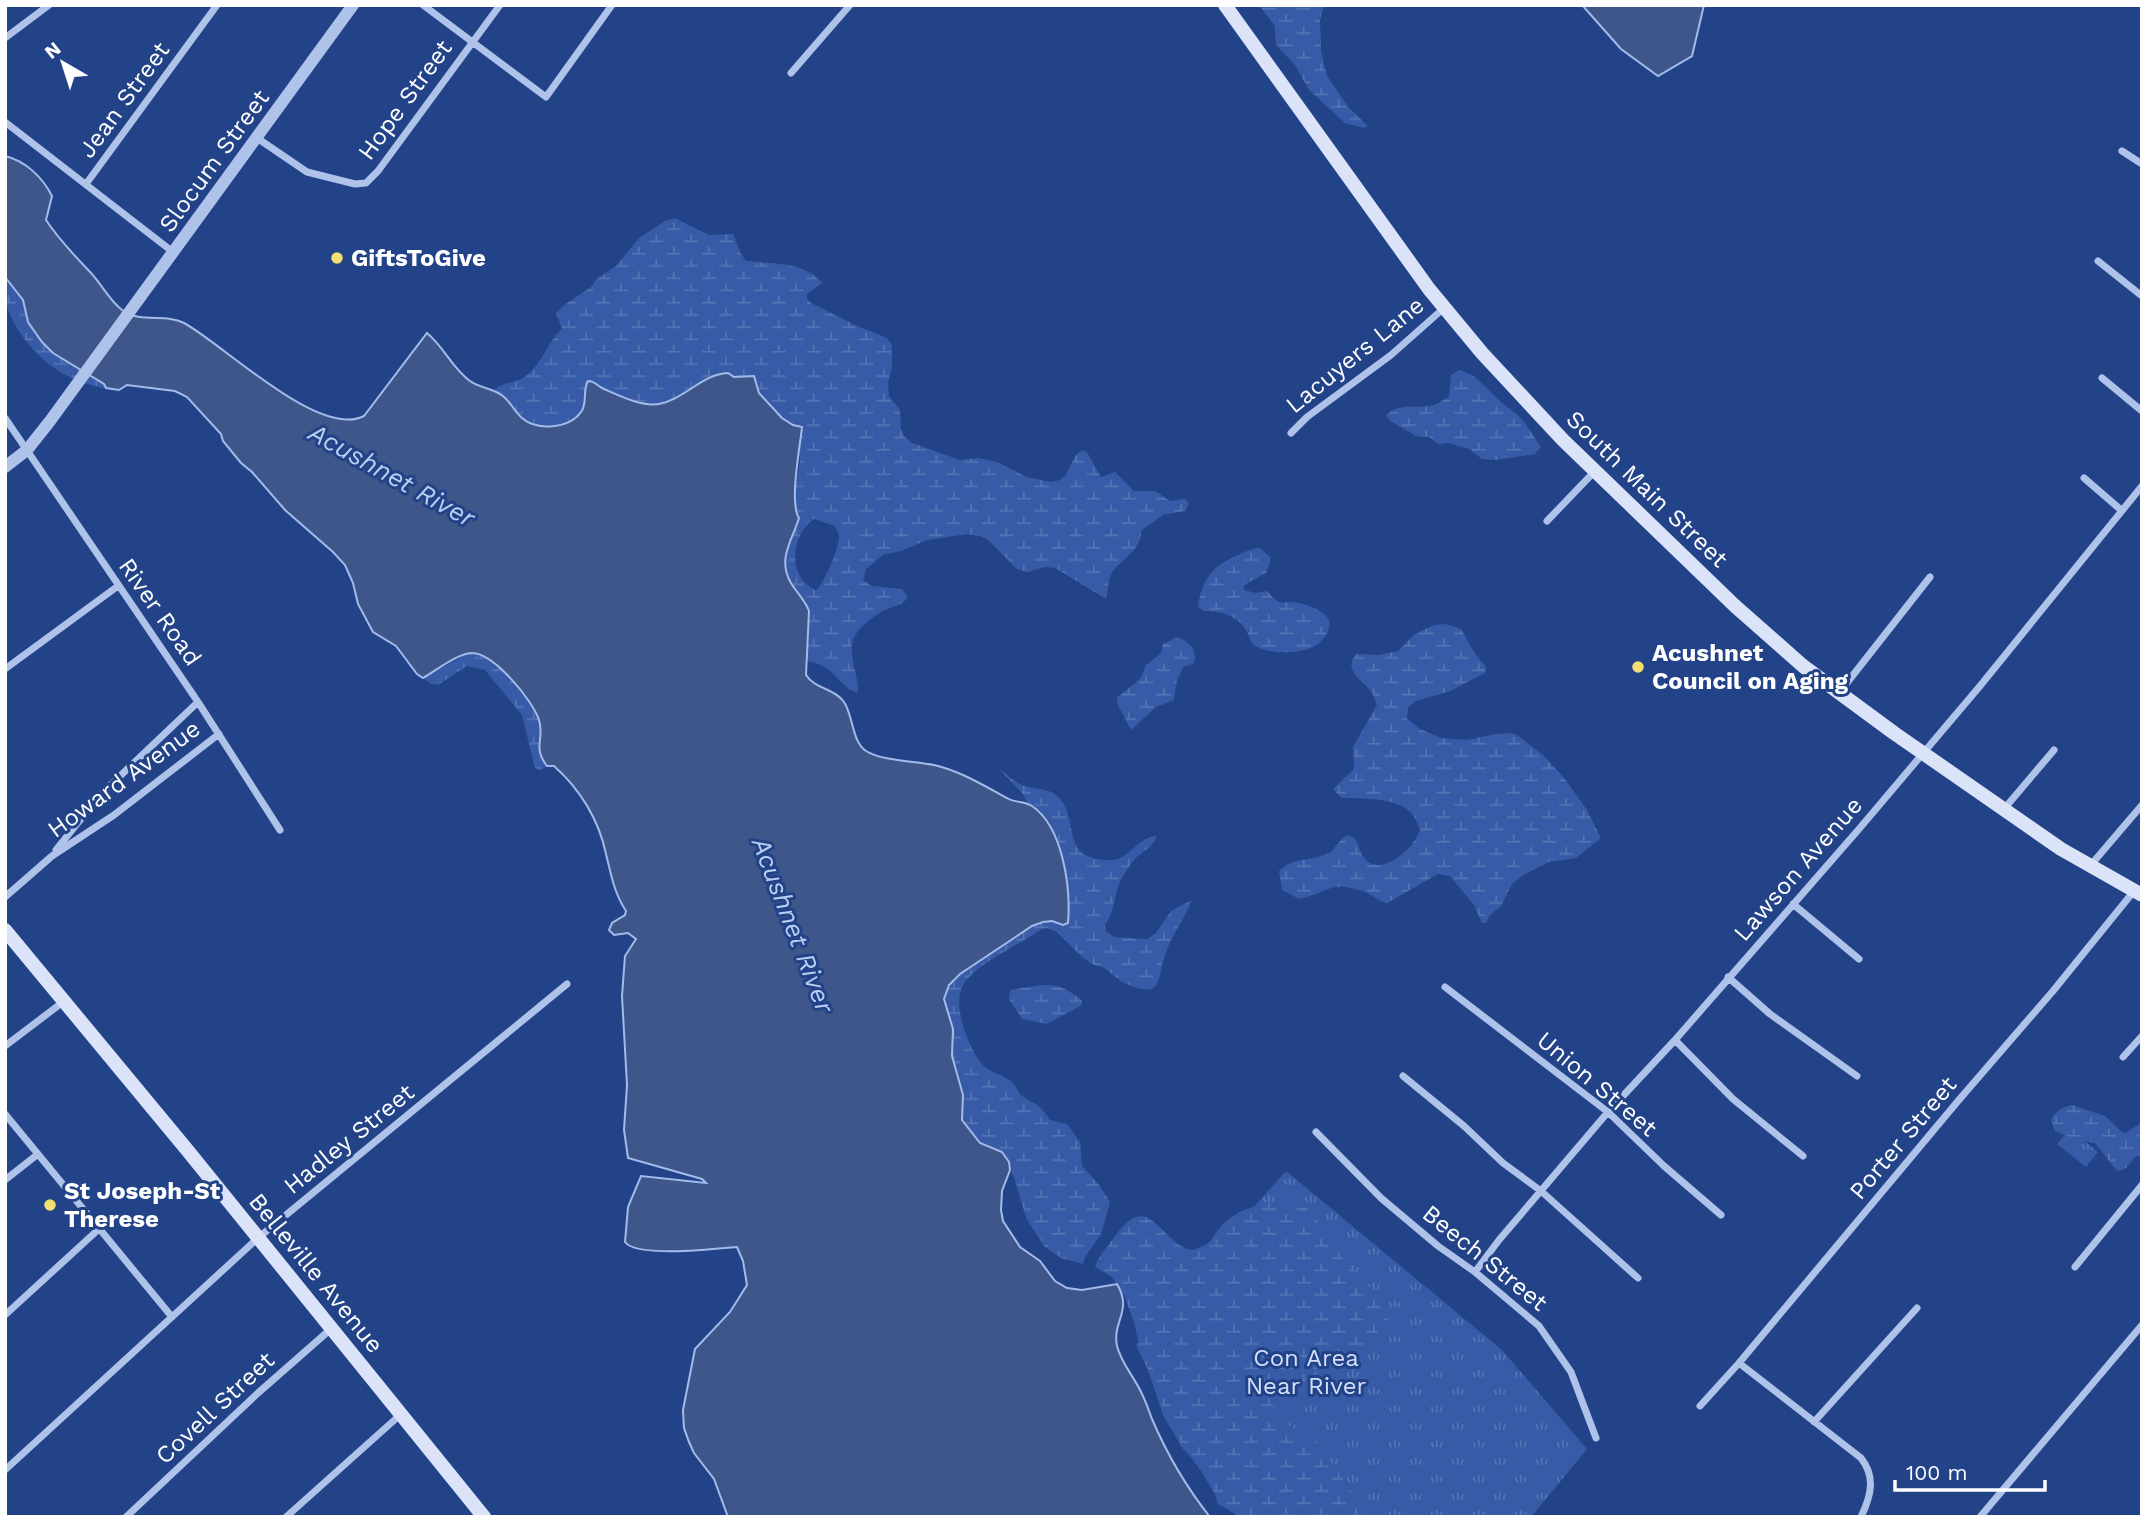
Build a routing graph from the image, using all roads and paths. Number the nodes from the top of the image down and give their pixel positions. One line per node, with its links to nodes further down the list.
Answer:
1 (49, 5): 9 (street)
2 (217, 5): 16 (street, Jean Street)
3 (353, 5): 13 (street, Slocum Street)
4 (423, 5): 10 (street)
5 (500, 5): 10 (street, Hope Street)
6 (611, 5): 10 (street)
7 (850, 5): 11 (street)
8 (1225, 5): 20 (main road, South Main Street)
9 (5, 38)
10 (472, 43): 13 (street, Hope Street)
11 (791, 73)
12 (5, 122): 16 (street)
13 (257, 138): 17 (street, Slocum Street)
14 (2122, 151): 15 (street)
15 (2142, 164)
16 (86, 184): 17 (street)
17 (174, 253): 25 (street, Slocum Street)
18 (2098, 261): 19 (street)
19 (2142, 296)
20 (1444, 308): 24 (street, Lacuyers Lane); 27 (main road, South Main Street)
21 (2102, 378): 22 (street)
22 (2142, 411)
23 (5, 418): 25 (street, River Road)
24 (1291, 433)
25 (27, 450): 26 (street, Slocum Street); 33 (street, River Road)
26 (5, 467)
27 (1595, 471): 31 (street); 35 (main road, South Main Street)
28 (2084, 478): 30 (street)
29 (2142, 486): 30 (street, Lawson Avenue)
30 (2122, 510): 39 (street, Lawson Avenue)
31 (1547, 521)
32 (1930, 578): 35 (street)
33 (118, 586): 34 (street); 36 (street, River Road)
34 (5, 669)
35 (1839, 693): 39 (main road, South Main Street)
36 (198, 702): 37 (street, River Road); 43 (street, Howard Avenue)
37 (219, 734): 42 (street, River Road); 43 (street, Howard Avenue)
38 (2054, 750): 41 (street)
39 (1922, 753): 41 (main road, South Main Street); 47 (street, Lawson Avenue)
40 (2142, 805): 44 (street)
41 (2004, 809): 44 (main road, South Main Street)
42 (281, 830)
43 (52, 856): 46 (street, Howard Avenue)
44 (2090, 867): 45 (main road, South Main Street)
45 (2138, 893): 79 (street, Porter Street)
46 (5, 897)
47 (1793, 904): 49 (street); 50 (street, Lawson Avenue)
48 (5, 930): 53 (main road, Belleville Avenue)
49 (1859, 959)
50 (1728, 977): 55 (street, Lawson Avenue); 59 (street)
51 (567, 984): 70 (street, Hadley Street)
52 (1445, 987): 60 (street, Union Street)
53 (63, 1002): 56 (street); 70 (main road, Belleville Avenue)
54 (2142, 1036): 57 (street)
55 (1675, 1040): 60 (street, Lawson Avenue); 64 (street)
56 (5, 1046)
57 (2123, 1057)
58 (1403, 1076): 67 (street)
59 (1857, 1076)
60 (1608, 1112): 67 (street, Lawson Avenue); 68 (street, Union Street)
61 (5, 1114): 63 (street)
62 (1317, 1132): 72 (street, Beech Street)
63 (38, 1154): 65 (street); 69 (street)
64 (1803, 1156)
65 (5, 1180)
66 (2142, 1185): 71 (street)
67 (1541, 1191): 72 (street, Lawson Avenue); 73 (street)
68 (1721, 1215)
69 (100, 1228): 75 (street); 76 (street)
70 (258, 1237): 76 (street, Hadley Street); 78 (main road, Belleville Avenue)
71 (2075, 1267)
72 (1475, 1272): 83 (street, Beech Street)
73 (1638, 1278)
74 (1917, 1308): 82 (street)
75 (5, 1315)
76 (172, 1317): 84 (street, Hadley Street)
77 (2142, 1325): 89 (street)
78 (332, 1328): 81 (main road, Belleville Avenue); 85 (street, Covell Street)
79 (1739, 1363): 80 (street, Porter Street); 82 (street)
80 (1700, 1406)
81 (400, 1415): 86 (street); 87 (main road, Belleville Avenue)
82 (1814, 1422): 88 (street)
83 (1595, 1438)
84 (5, 1471)
85 (126, 1517)
86 (286, 1517)
87 (484, 1517)
88 (1861, 1517)
89 (1980, 1517)

